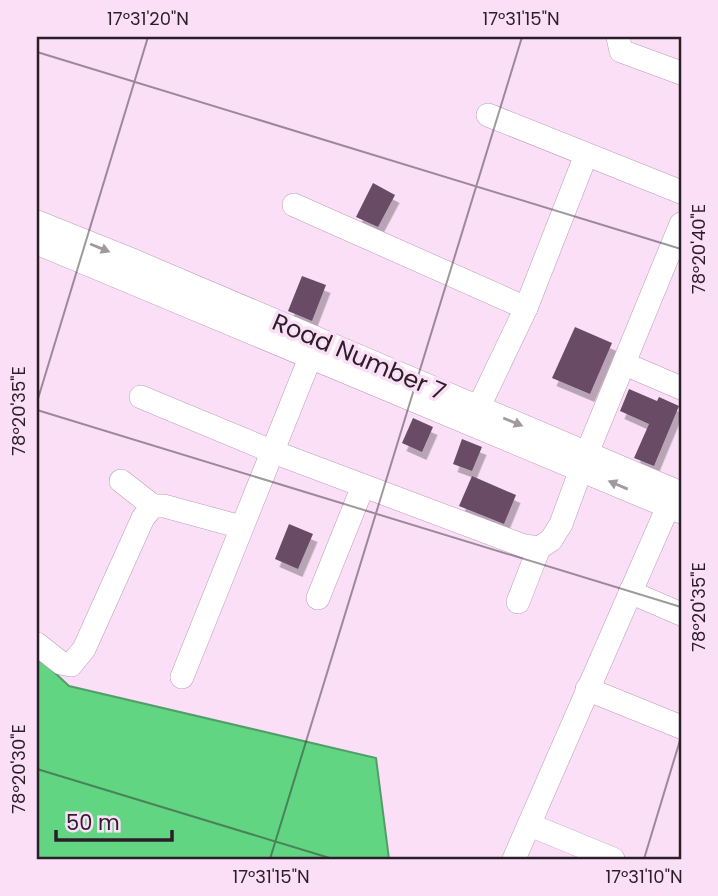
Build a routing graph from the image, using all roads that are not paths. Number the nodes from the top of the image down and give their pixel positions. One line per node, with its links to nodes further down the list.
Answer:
1 (618, 37): 2 (street)
2 (681, 73)
3 (488, 115): 4 (street)
4 (586, 155): 5 (street); 12 (street)
5 (681, 192)
6 (294, 205): 12 (street)
7 (37, 222): 11 (street, Road Number 7, one-way to 11)
8 (681, 224): 10 (street)
9 (37, 243): 11 (street, Road Number 7)
10 (674, 264): 14 (street)
11 (212, 305): 13 (street, Road Number 7)
12 (526, 308): 17 (street)
13 (314, 349): 17 (street, Road Number 7); 18 (street)
14 (625, 364): 15 (street); 19 (street)
15 (681, 388)
16 (141, 397): 18 (street)
17 (474, 416): 19 (street, Road Number 7)
18 (271, 451): 21 (street); 24 (street)
19 (584, 461): 22 (street, Road Number 7); 25 (street)
20 (121, 481): 23 (street)
21 (363, 486): 25 (street); 27 (street)
22 (676, 500): 26 (street)
23 (153, 506): 24 (street); 30 (street)
24 (241, 527): 31 (street)
25 (539, 548): 28 (street)
26 (630, 592): 29 (street); 32 (street)
27 (318, 598)
28 (517, 602)
29 (681, 614)
30 (37, 644)
31 (183, 677)
32 (587, 689): 33 (street); 34 (street)
33 (681, 727)
34 (530, 825): 35 (street); 36 (street)
35 (514, 859)
36 (613, 859)

